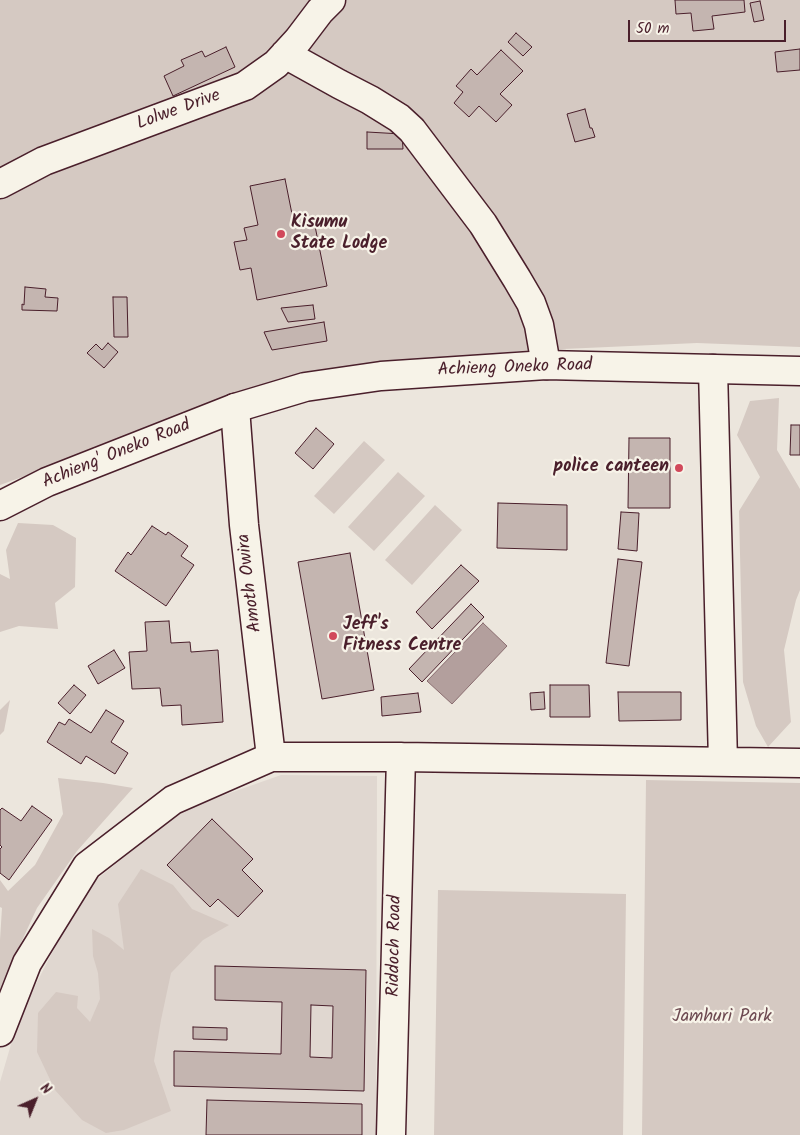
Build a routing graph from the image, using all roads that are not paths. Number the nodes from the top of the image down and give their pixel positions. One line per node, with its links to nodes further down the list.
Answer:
1 (331, 0): 2 (street, Lolwe Drive)
2 (285, 54): 3 (street, Lolwe Drive); 4 (street)
3 (0, 184)
4 (546, 364): 5 (street, Achieng Oneko Road); 7 (street, Achieng Oneko Road)
5 (713, 369): 6 (street, Achieng Oneko Road); 11 (street)
6 (800, 371)
7 (235, 408): 8 (street, Achieng' Oneko Road); 9 (street, Amoth Owira)
8 (0, 506)
9 (271, 757): 10 (street); 13 (street)
10 (401, 757): 11 (street); 14 (street, Riddoch Road)
11 (723, 762): 12 (street)
12 (800, 763)
13 (0, 1032)
14 (391, 1135)

